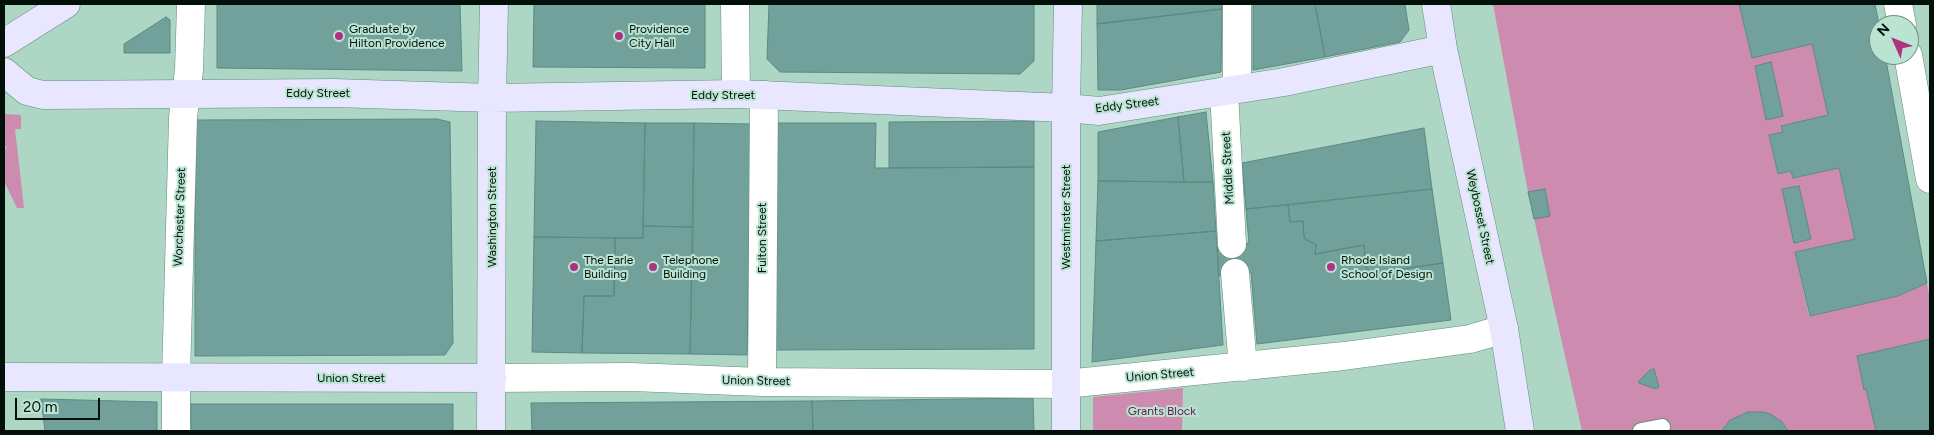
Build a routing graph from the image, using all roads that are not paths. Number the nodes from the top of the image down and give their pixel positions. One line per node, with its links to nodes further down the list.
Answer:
1 (66, 4): 8 (street)
2 (191, 4): 13 (street, Worchester Street)
3 (494, 4): 16 (street, Washington Street)
4 (735, 4): 14 (street)
5 (1068, 4): 17 (street, Westminster Street)
6 (1237, 4): 12 (street, Middle Street)
7 (1436, 4): 9 (street, Weybosset Street)
8 (4, 43)
9 (1443, 49): 12 (street, Eddy Street); 21 (street, Weybosset Street)
10 (1910, 65): 18 (street)
11 (4, 72): 13 (street, Eddy Street)
12 (1230, 90): 17 (street, Eddy Street); 19 (street, Middle Street)
13 (185, 94): 16 (street, Eddy Street); 24 (street, Worchester Street)
14 (736, 94): 15 (street, Eddy Street); 16 (street, Eddy Street)
15 (764, 95): 17 (street, Eddy Street); 26 (street, Fulton Street)
16 (492, 98): 25 (street, Washington Street)
17 (1066, 108): 27 (street, Westminster Street)
18 (1930, 179)
19 (1232, 244)
20 (1235, 274): 22 (street)
21 (1504, 329): 22 (street, Union Street); 32 (street, Weybosset Street)
22 (1243, 367): 27 (street, Union Street)
23 (4, 377): 24 (street, Union Street)
24 (176, 378): 25 (street, Union Street); 29 (street, Worchester Street)
25 (492, 378): 26 (street, Union Street); 30 (street, Washington Street)
26 (762, 382): 27 (street, Union Street)
27 (1065, 384): 31 (street, Westminster Street)
28 (1662, 427): 33 (lane)
29 (176, 431)
30 (491, 431)
31 (1066, 431)
32 (1520, 431)
33 (1641, 431)

